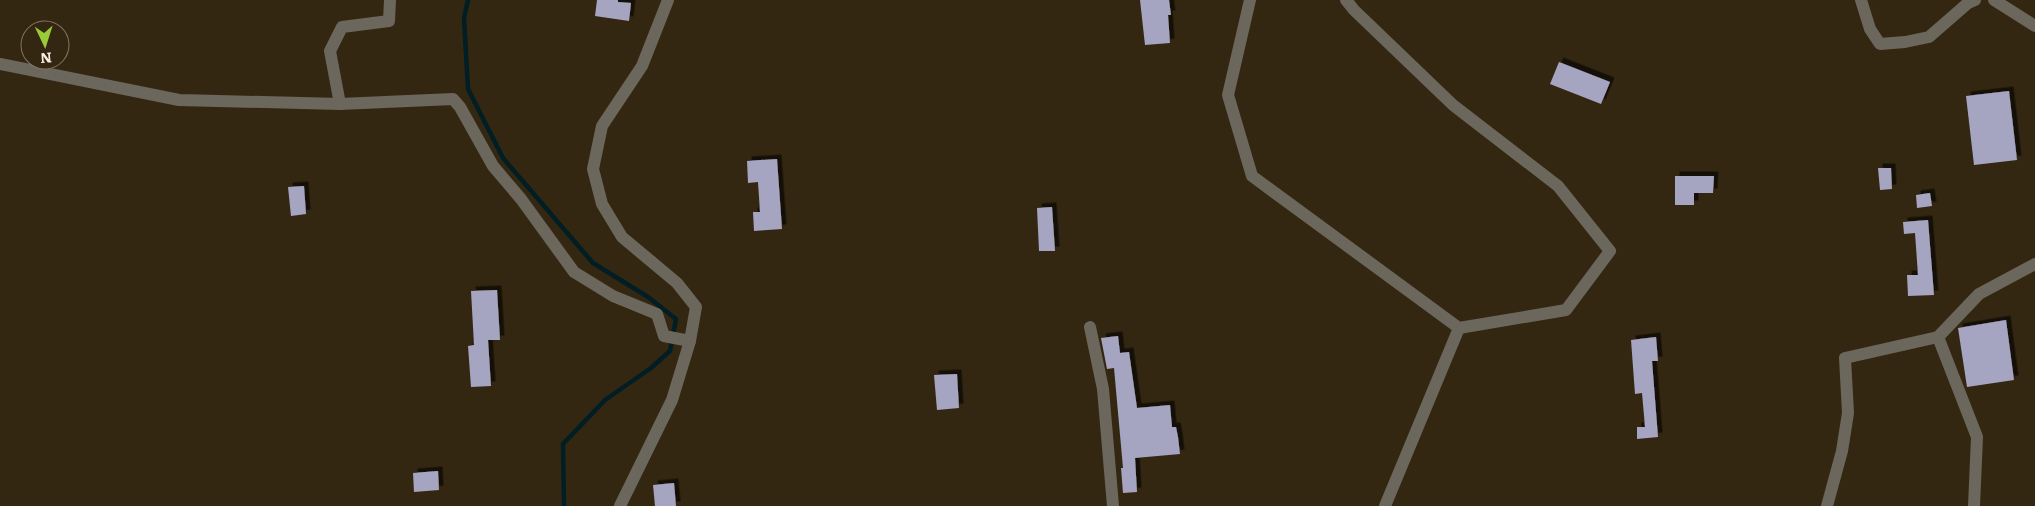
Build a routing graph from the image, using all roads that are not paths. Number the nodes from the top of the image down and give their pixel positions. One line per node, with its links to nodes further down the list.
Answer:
1 (390, 0): 10 (street)
2 (668, 0): 15 (street)
3 (1250, 0): 13 (street)
4 (1346, 0): 13 (street)
5 (1861, 0): 6 (street)
6 (1975, 0)
7 (1994, 0): 8 (street)
8 (2035, 26)
9 (0, 64): 10 (street)
10 (340, 104): 15 (street)
11 (2035, 264): 14 (street)
12 (1090, 327): 17 (street)
13 (1459, 328): 18 (street)
14 (1938, 337): 19 (street); 20 (street)
15 (690, 341): 16 (street)
16 (620, 506)
17 (1113, 506)
18 (1385, 506)
19 (1827, 506)
20 (1974, 506)

